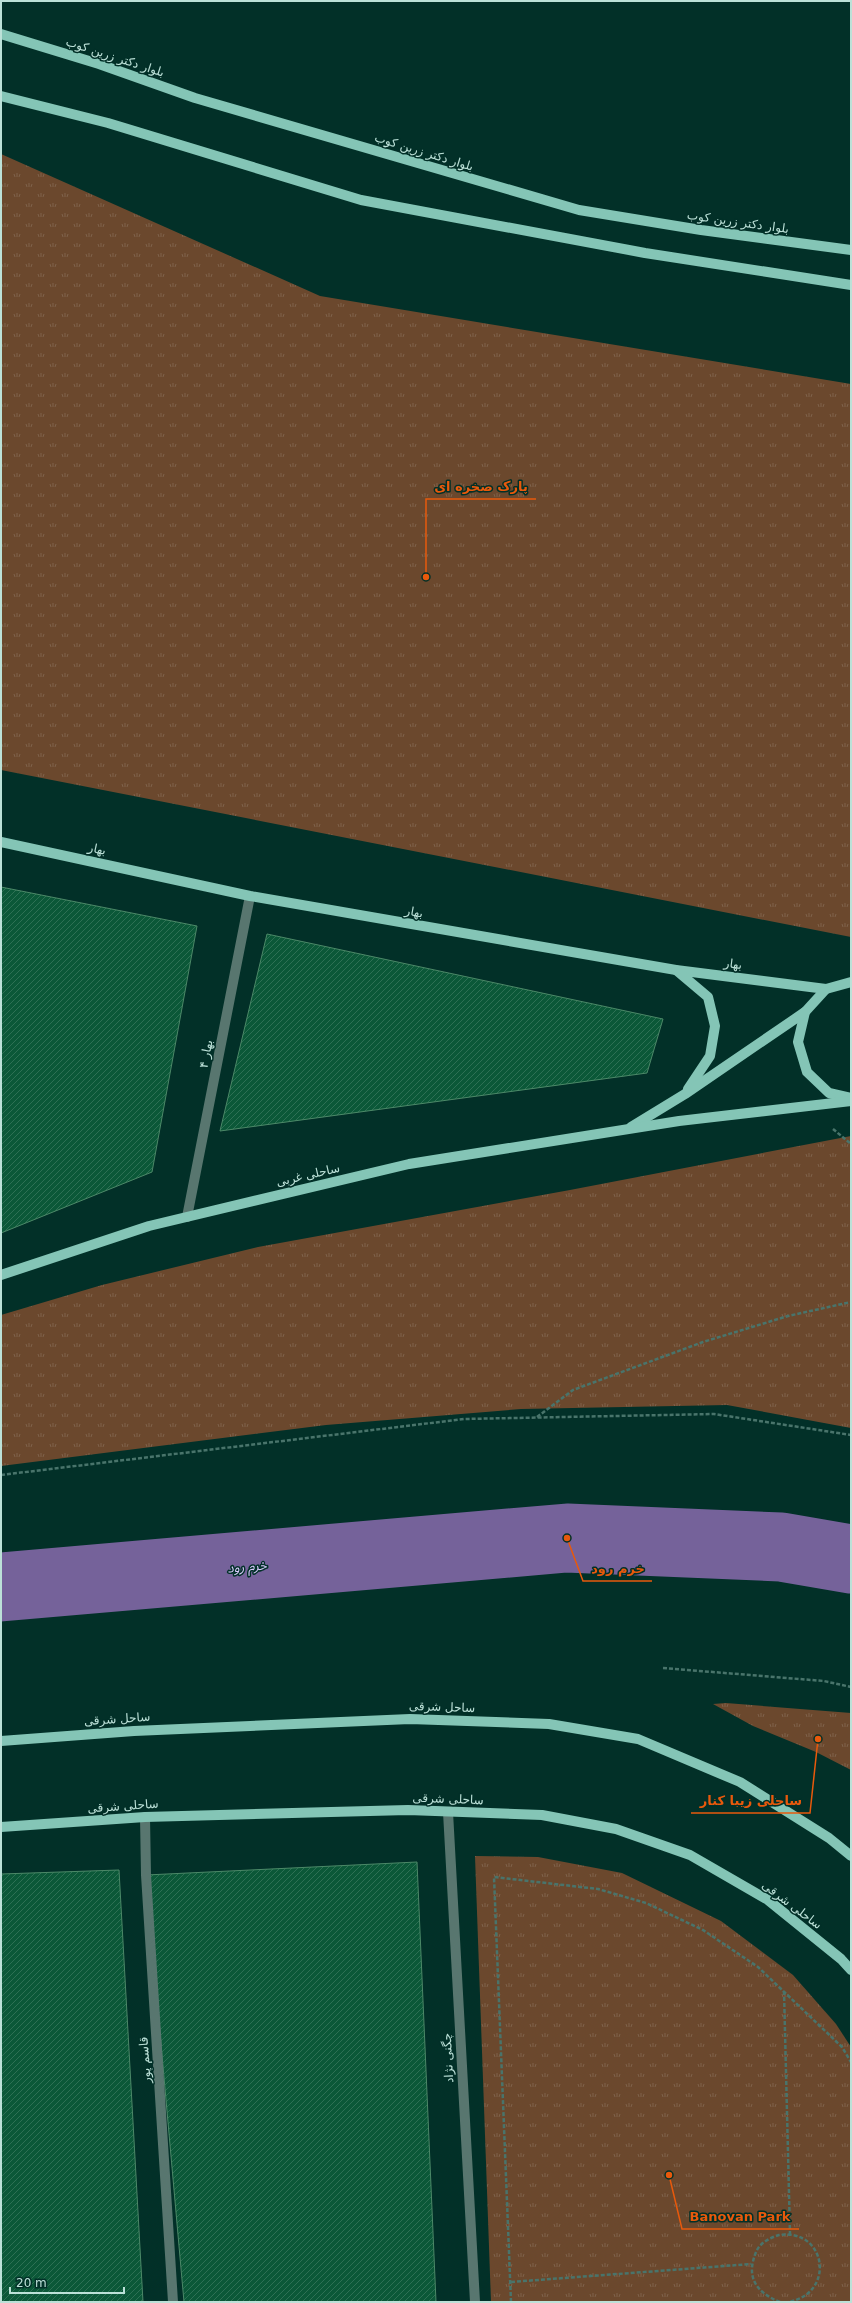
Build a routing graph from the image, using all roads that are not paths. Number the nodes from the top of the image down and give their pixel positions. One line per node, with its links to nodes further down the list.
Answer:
1 (1, 34): 3 (main road, بلوار دکتر زرین کوب)
2 (1, 96): 4 (main road)
3 (851, 250)
4 (851, 285)
5 (1, 842): 6 (main road, بهار)
6 (250, 896): 7 (main road, بهار); 14 (street, بهار ۴)
7 (676, 970): 9 (main road, بهار); 11 (main road)
8 (851, 982): 9 (main road)
9 (826, 989): 10 (main road)
10 (805, 1012): 11 (main road); 12 (main road)
11 (685, 1094): 13 (main road)
12 (851, 1099): 13 (main road, ساحلی غربی)
13 (627, 1130): 14 (main road, ساحلی غربی)
14 (187, 1217): 15 (main road, ساحلی غربی)
15 (1, 1275)
16 (1, 1741): 20 (main road, ساحل شرقی)
17 (448, 1812): 18 (main road, ساحلی شرقی); 21 (main road, ساحلی شرقی); 23 (street, چگنی نژاد)
18 (145, 1817): 19 (main road, ساحلی شرقی); 22 (street, قاسم پور)
19 (1, 1827)
20 (851, 1856)
21 (851, 1970)
22 (173, 2302)
23 (475, 2302)

